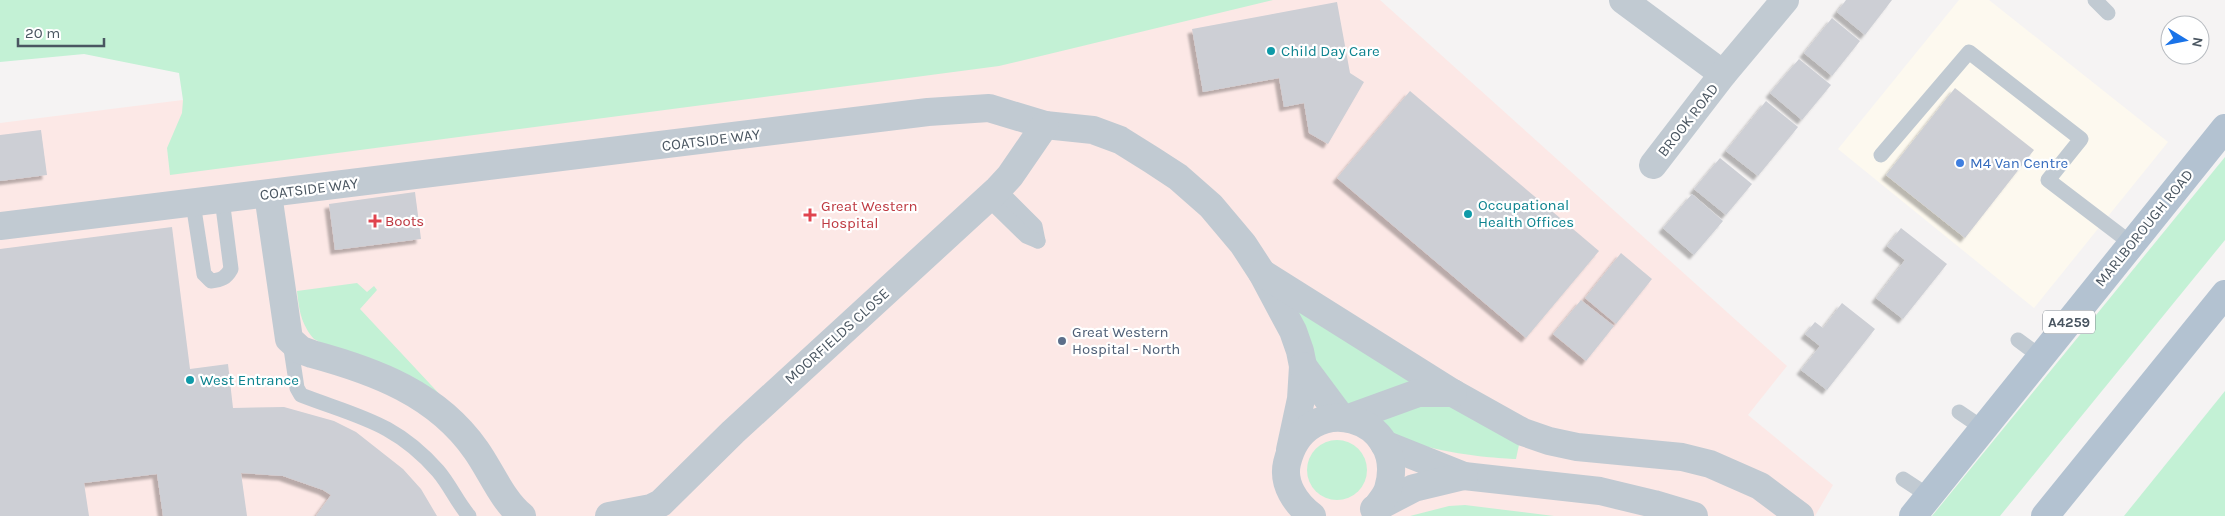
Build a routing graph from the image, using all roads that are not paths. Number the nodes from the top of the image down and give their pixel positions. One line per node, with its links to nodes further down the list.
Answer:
1 (1623, 0): 5 (street, BROOK ROAD)
2 (1785, 0): 5 (street, BROOK ROAD)
3 (2095, 0): 4 (lane)
4 (2108, 13)
5 (1723, 74): 9 (street, BROOK ROAD)
6 (1045, 125): 10 (street, COATSIDE WAY); 11 (street, MOORFIELDS CLOSE); 17 (street, COATSIDE WAY)
7 (2225, 128): 16 (main road, MARLBOROUGH ROAD / A4259)
8 (1881, 155): 16 (lane)
9 (1652, 165)
10 (268, 194): 12 (street, COATSIDE WAY); 19 (street)
11 (993, 194): 15 (lane); 35 (street, MOORFIELDS CLOSE)
12 (222, 199): 13 (street, COATSIDE WAY); 13 (lane)
13 (193, 203): 14 (street, COATSIDE WAY)
14 (0, 226)
15 (1038, 241)
16 (2132, 244): 21 (main road, MARLBOROUGH ROAD / A4259)
17 (1262, 273): 22 (street, COATSIDE WAY); 23 (street)
18 (2225, 294): 39 (main road)
19 (289, 339): 33 (lane); 34 (street)
20 (2018, 340): 21 (lane)
21 (2041, 357): 26 (main road, MARLBOROUGH ROAD / A4259)
22 (1303, 366): 25 (street, COATSIDE WAY); 28 (street, COATSIDE WAY)
23 (1452, 393): 25 (street); 38 (street)
24 (1959, 412): 26 (lane)
25 (1345, 418): 27 (street); 28 (street)
26 (1984, 429): 31 (main road, MARLBOROUGH ROAD / A4259)
27 (1384, 444): 29 (street); 32 (street)
28 (1290, 450): 36 (street, COATSIDE WAY)
29 (1464, 476): 32 (street); 37 (street)
30 (1903, 479): 31 (lane)
31 (1921, 506)
32 (1370, 512)
33 (469, 516)
34 (522, 516)
35 (609, 516)
36 (1312, 516)
37 (1694, 516)
38 (1800, 516)
39 (2045, 516)

